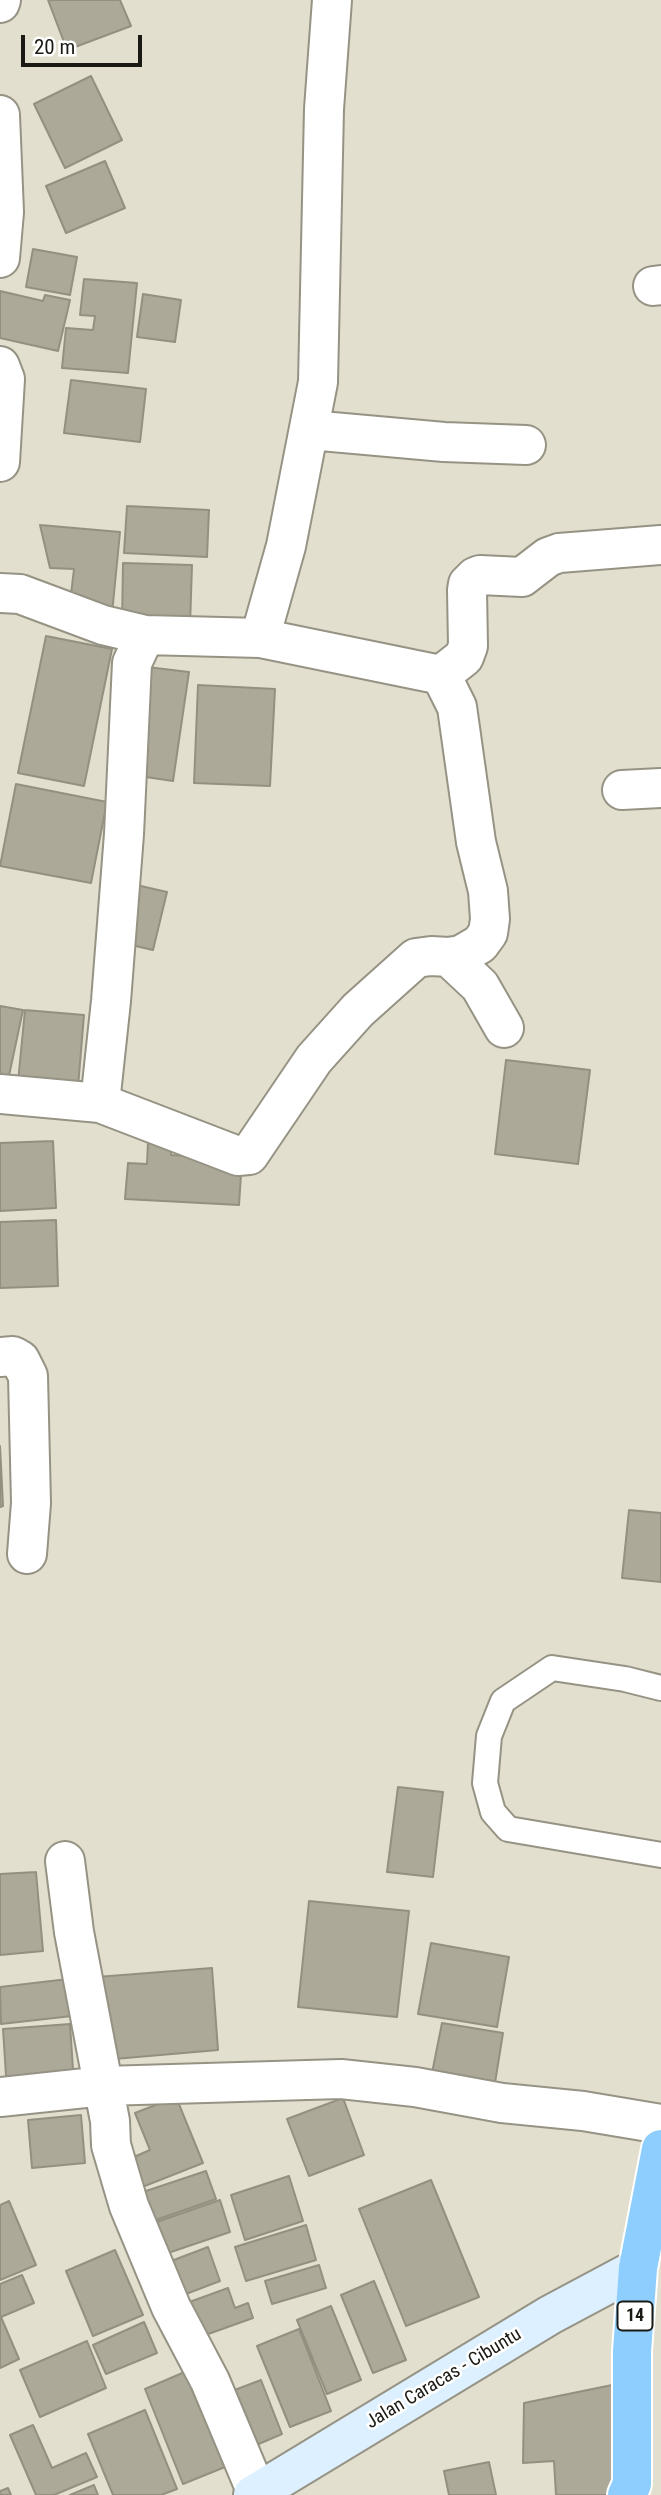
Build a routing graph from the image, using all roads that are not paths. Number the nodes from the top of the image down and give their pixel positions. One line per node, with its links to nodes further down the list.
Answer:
1 (332, 0): 5 (street)
2 (0, 115): 3 (street)
3 (0, 258)
4 (0, 366): 7 (street)
5 (310, 430): 6 (street); 11 (street)
6 (526, 446)
7 (0, 462)
8 (661, 545): 12 (street)
9 (0, 593): 10 (street)
10 (145, 635): 11 (street); 18 (street)
11 (260, 638): 12 (street)
12 (441, 675): 15 (street)
13 (661, 788): 14 (street)
14 (622, 790)
15 (449, 957): 16 (street); 18 (street)
16 (504, 1028)
17 (0, 1094): 18 (street)
18 (100, 1103)
19 (0, 1357): 20 (street)
20 (27, 1554)
21 (661, 1688): 22 (lane)
22 (661, 1856)
23 (65, 1861): 24 (street)
24 (104, 2085): 25 (street); 26 (street); 30 (street)
25 (0, 2097)
26 (661, 2124)
27 (661, 2149): 28 (highway, 14)
28 (638, 2268): 29 (highway, 14); 30 (street, Jalan Caracas - Cibuntu)
29 (640, 2485)
30 (255, 2494)

